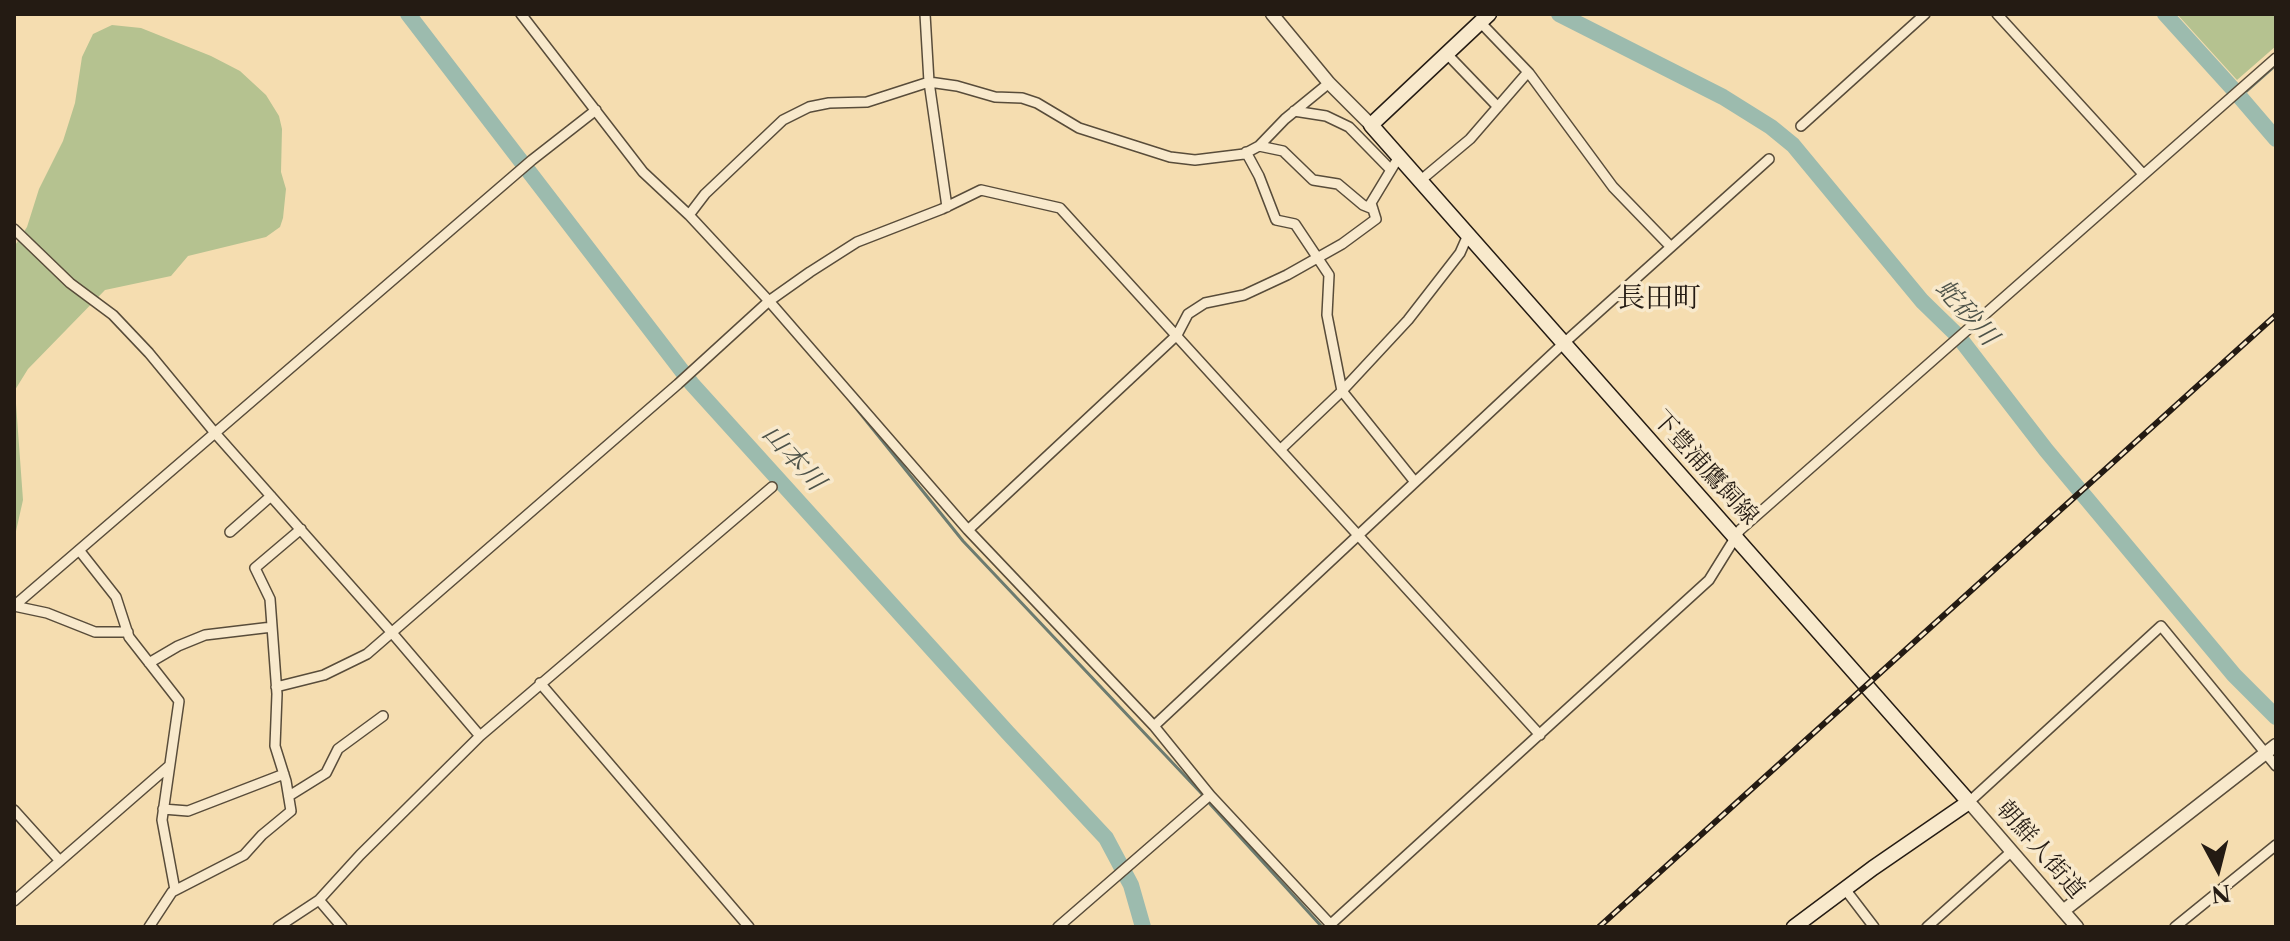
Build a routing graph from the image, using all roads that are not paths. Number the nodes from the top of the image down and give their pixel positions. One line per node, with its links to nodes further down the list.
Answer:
1 (521, 14): 13 (street)
2 (925, 14): 10 (street)
3 (1272, 14): 11 (street)
4 (1925, 14): 16 (street)
5 (1997, 14): 23 (street)
6 (1484, 17): 7 (main road); 9 (street)
7 (1447, 54): 12 (street); 15 (main road)
8 (2276, 58): 23 (street)
9 (1528, 72): 12 (street); 30 (street)
10 (929, 82): 19 (street); 25 (street); 27 (street)
11 (1329, 83): 14 (street); 15 (street)
12 (1498, 107): 24 (street)
13 (596, 110): 27 (street); 36 (street)
14 (1294, 111): 17 (street); 18 (street)
15 (1371, 125): 17 (street); 20 (main road, 下豊浦鷹飼線)
16 (1801, 126)
17 (1349, 127): 22 (street)
18 (1259, 146): 19 (street); 26 (street)
19 (1246, 152): 31 (street)
20 (1400, 155): 22 (street); 24 (main road, 下豊浦鷹飼線)
21 (1769, 159): 30 (street)
22 (1391, 170): 26 (street)
23 (2143, 174): 44 (street)
24 (1421, 180): 29 (main road, 下豊浦鷹飼線)
25 (947, 207): 32 (street); 33 (street)
26 (1373, 209): 31 (street)
27 (689, 215): 32 (street)
28 (14, 229): 36 (street)
29 (1468, 235): 34 (main road, 下豊浦鷹飼線); 35 (street)
30 (1671, 247): 34 (street)
31 (1317, 258): 33 (street); 35 (street)
32 (769, 301): 42 (street); 50 (street)
33 (1177, 335): 37 (street); 42 (street)
34 (1564, 343): 38 (street); 44 (main road, 下豊浦鷹飼線)
35 (1342, 391): 37 (street); 38 (street)
36 (215, 433): 40 (street); 46 (street)
37 (1281, 449): 45 (street)
38 (1415, 482): 45 (street)
39 (772, 487): 52 (street)
40 (271, 496): 41 (street); 43 (street)
41 (301, 529): 48 (street); 50 (street)
42 (968, 530): 55 (street)
43 (230, 532)
44 (1736, 536): 56 (street); 64 (main road, 下豊浦鷹飼線)
45 (1358, 537): 55 (street); 56 (street)
46 (79, 550): 47 (street); 49 (street)
47 (14, 606): 49 (street)
48 (272, 627): 51 (street); 53 (street)
49 (128, 632): 51 (street)
50 (393, 634): 53 (street); 57 (street)
51 (149, 663): 59 (street)
52 (540, 683): 57 (street); 79 (street)
53 (276, 687): 61 (street)
54 (383, 716): 63 (street)
55 (1154, 726): 62 (street)
56 (1540, 735): 75 (street)
57 (480, 736): 72 (street)
58 (2269, 750): 60 (street); 64 (street); 74 (street)
59 (169, 766): 65 (street); 69 (street)
60 (2276, 766)
61 (284, 774): 63 (street); 65 (street)
62 (1210, 795): 75 (street); 80 (street)
63 (289, 796): 71 (street)
64 (1969, 802): 68 (street, 朝鮮人街道); 70 (main road)
65 (163, 809): 71 (street)
66 (14, 810): 69 (street)
67 (2276, 845): 85 (street)
68 (2012, 851): 74 (street, 朝鮮人街道); 83 (street)
69 (60, 861): 73 (street)
70 (1845, 889): 81 (main road); 82 (street)
71 (175, 890): 76 (street)
72 (319, 900): 77 (street); 78 (street)
73 (14, 901)
74 (2063, 911): 84 (street, 朝鮮人街道)
75 (1332, 925)
76 (149, 927)
77 (278, 927)
78 (342, 927)
79 (749, 927)
80 (1058, 927)
81 (1794, 927)
82 (1874, 927)
83 (1927, 927)
84 (2077, 927)
85 (2175, 927)

